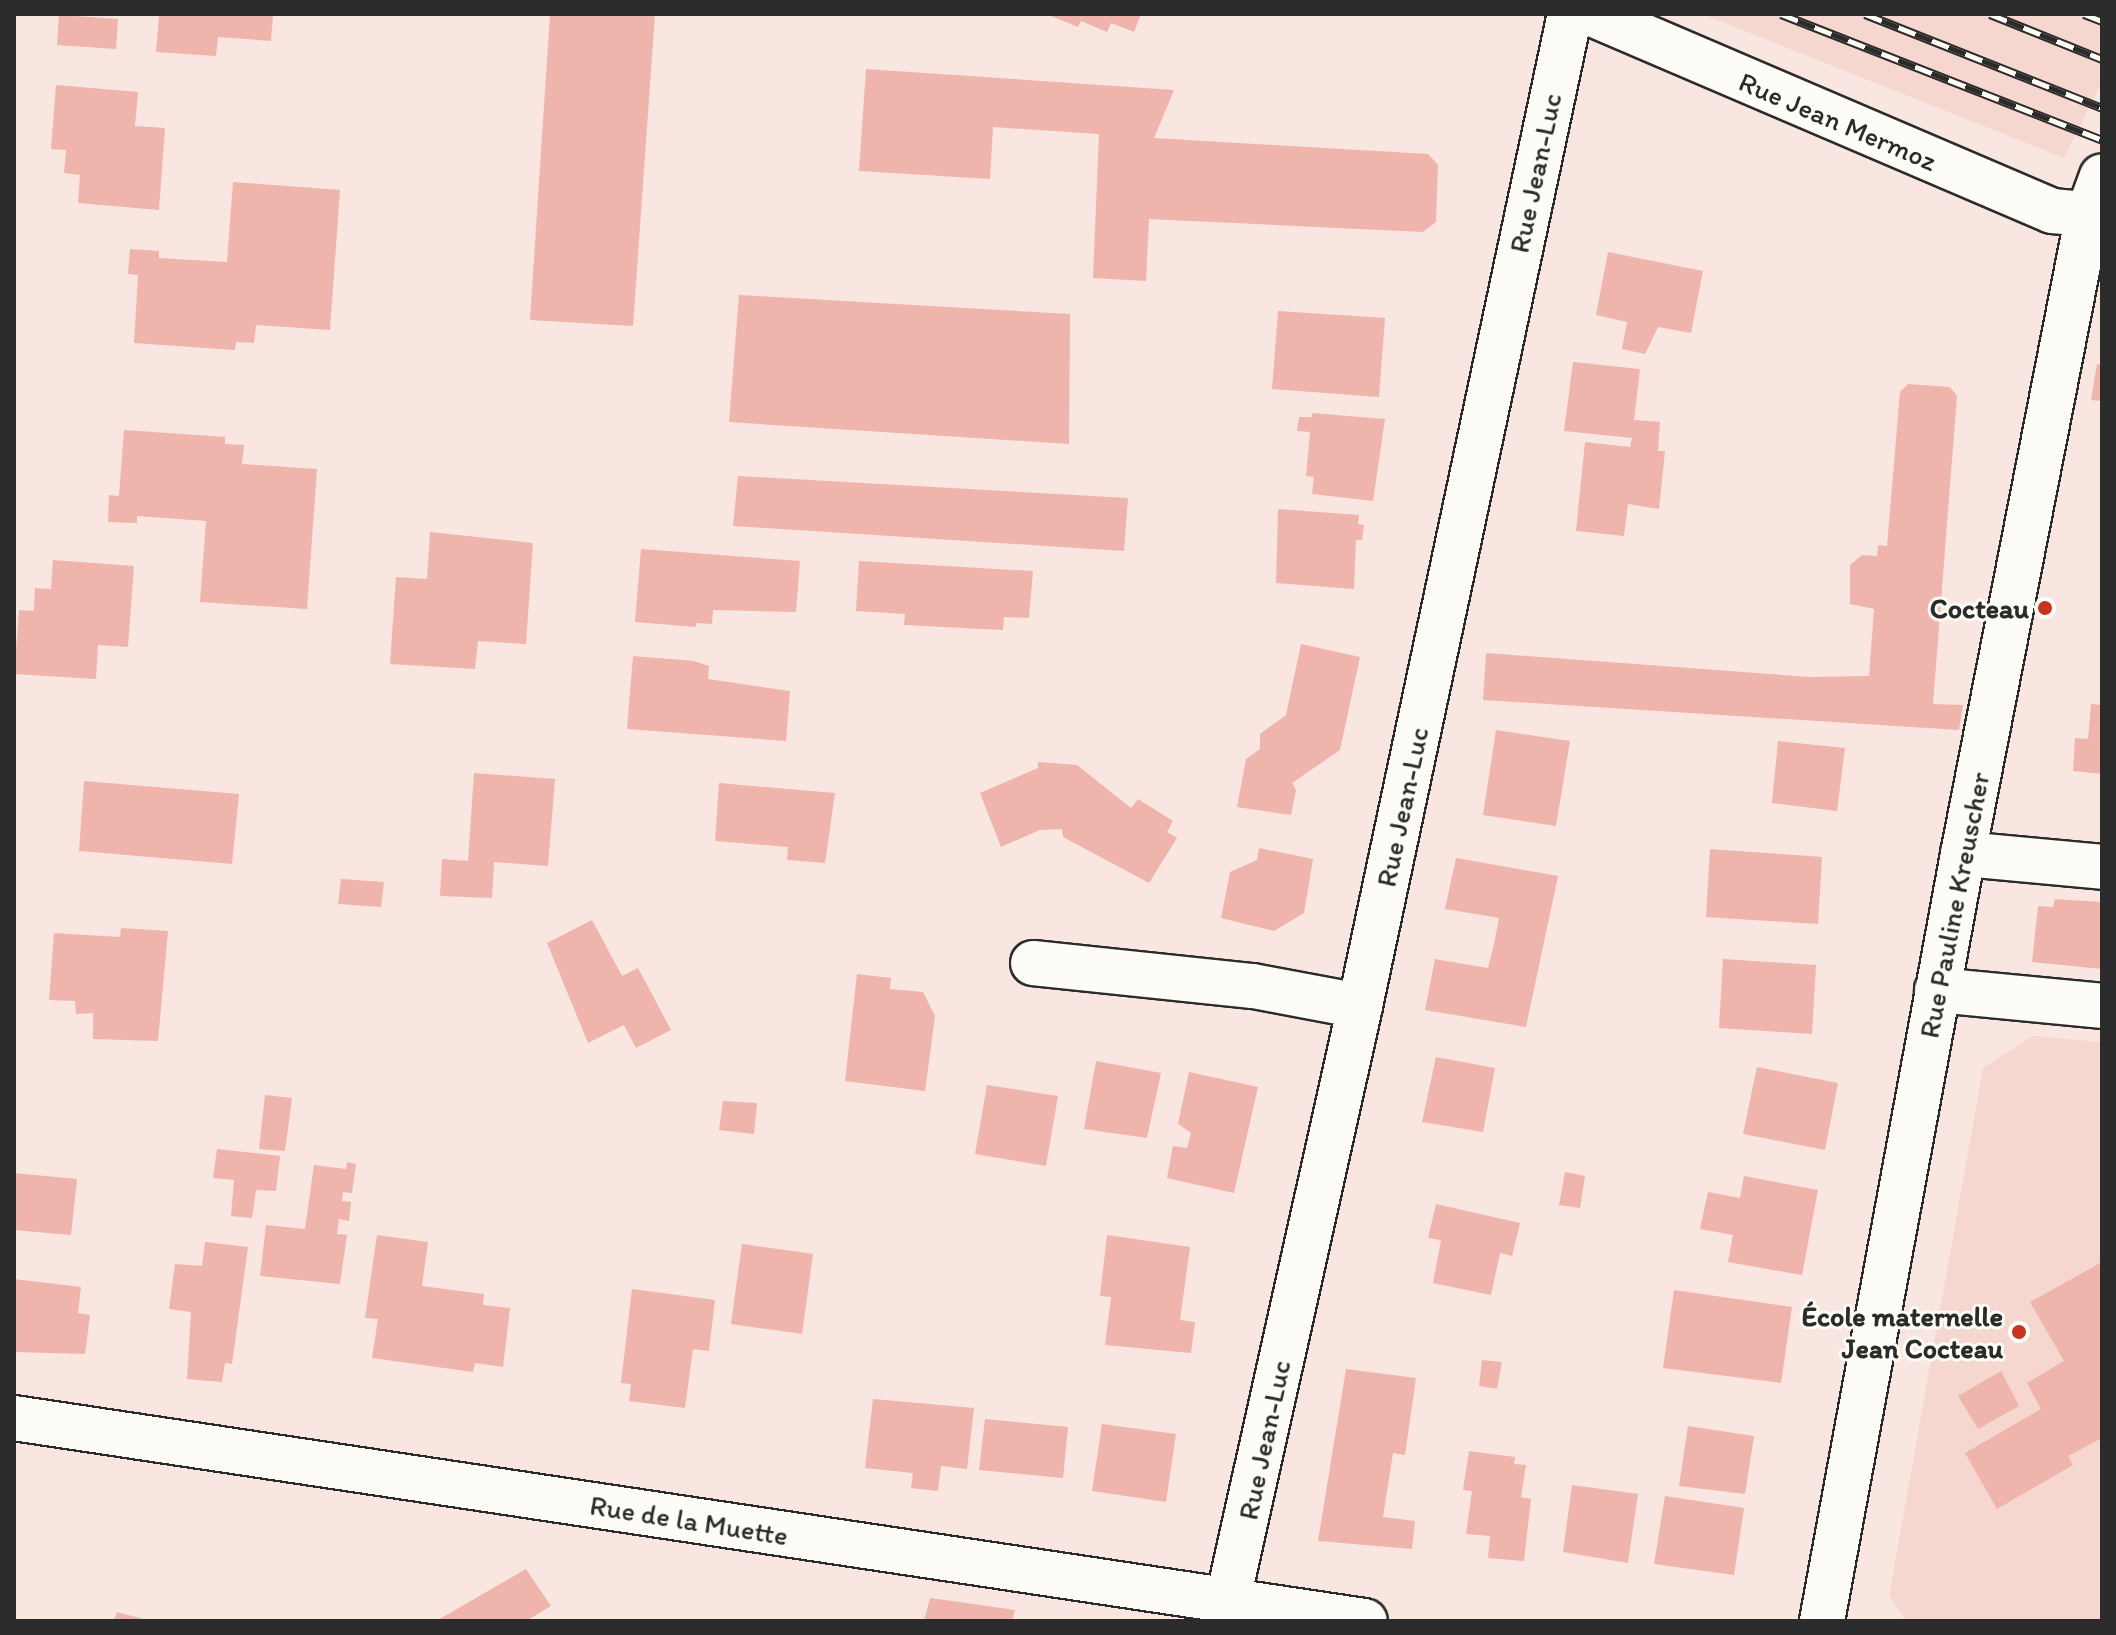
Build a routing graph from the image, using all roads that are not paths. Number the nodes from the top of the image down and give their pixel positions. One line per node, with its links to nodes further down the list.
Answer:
1 (1570, 14): 8 (street, Rue Jean-Luc)
2 (1592, 14): 3 (street, Rue Jean Mermoz)
3 (2095, 194): 4 (street, Rue Pauline Kreuscher)
4 (1963, 854): 5 (street); 7 (street, Rue Pauline Kreuscher)
5 (2102, 867)
6 (1033, 963): 8 (street)
7 (1937, 990): 9 (street); 13 (street, Rue Pauline Kreuscher)
8 (1360, 1006): 11 (street, Rue Jean-Luc)
9 (2102, 1006)
10 (14, 1418): 11 (street, Rue de la Muette)
11 (1228, 1599): 12 (street, Rue de la Muette)
12 (1365, 1621)
13 (1822, 1621)

